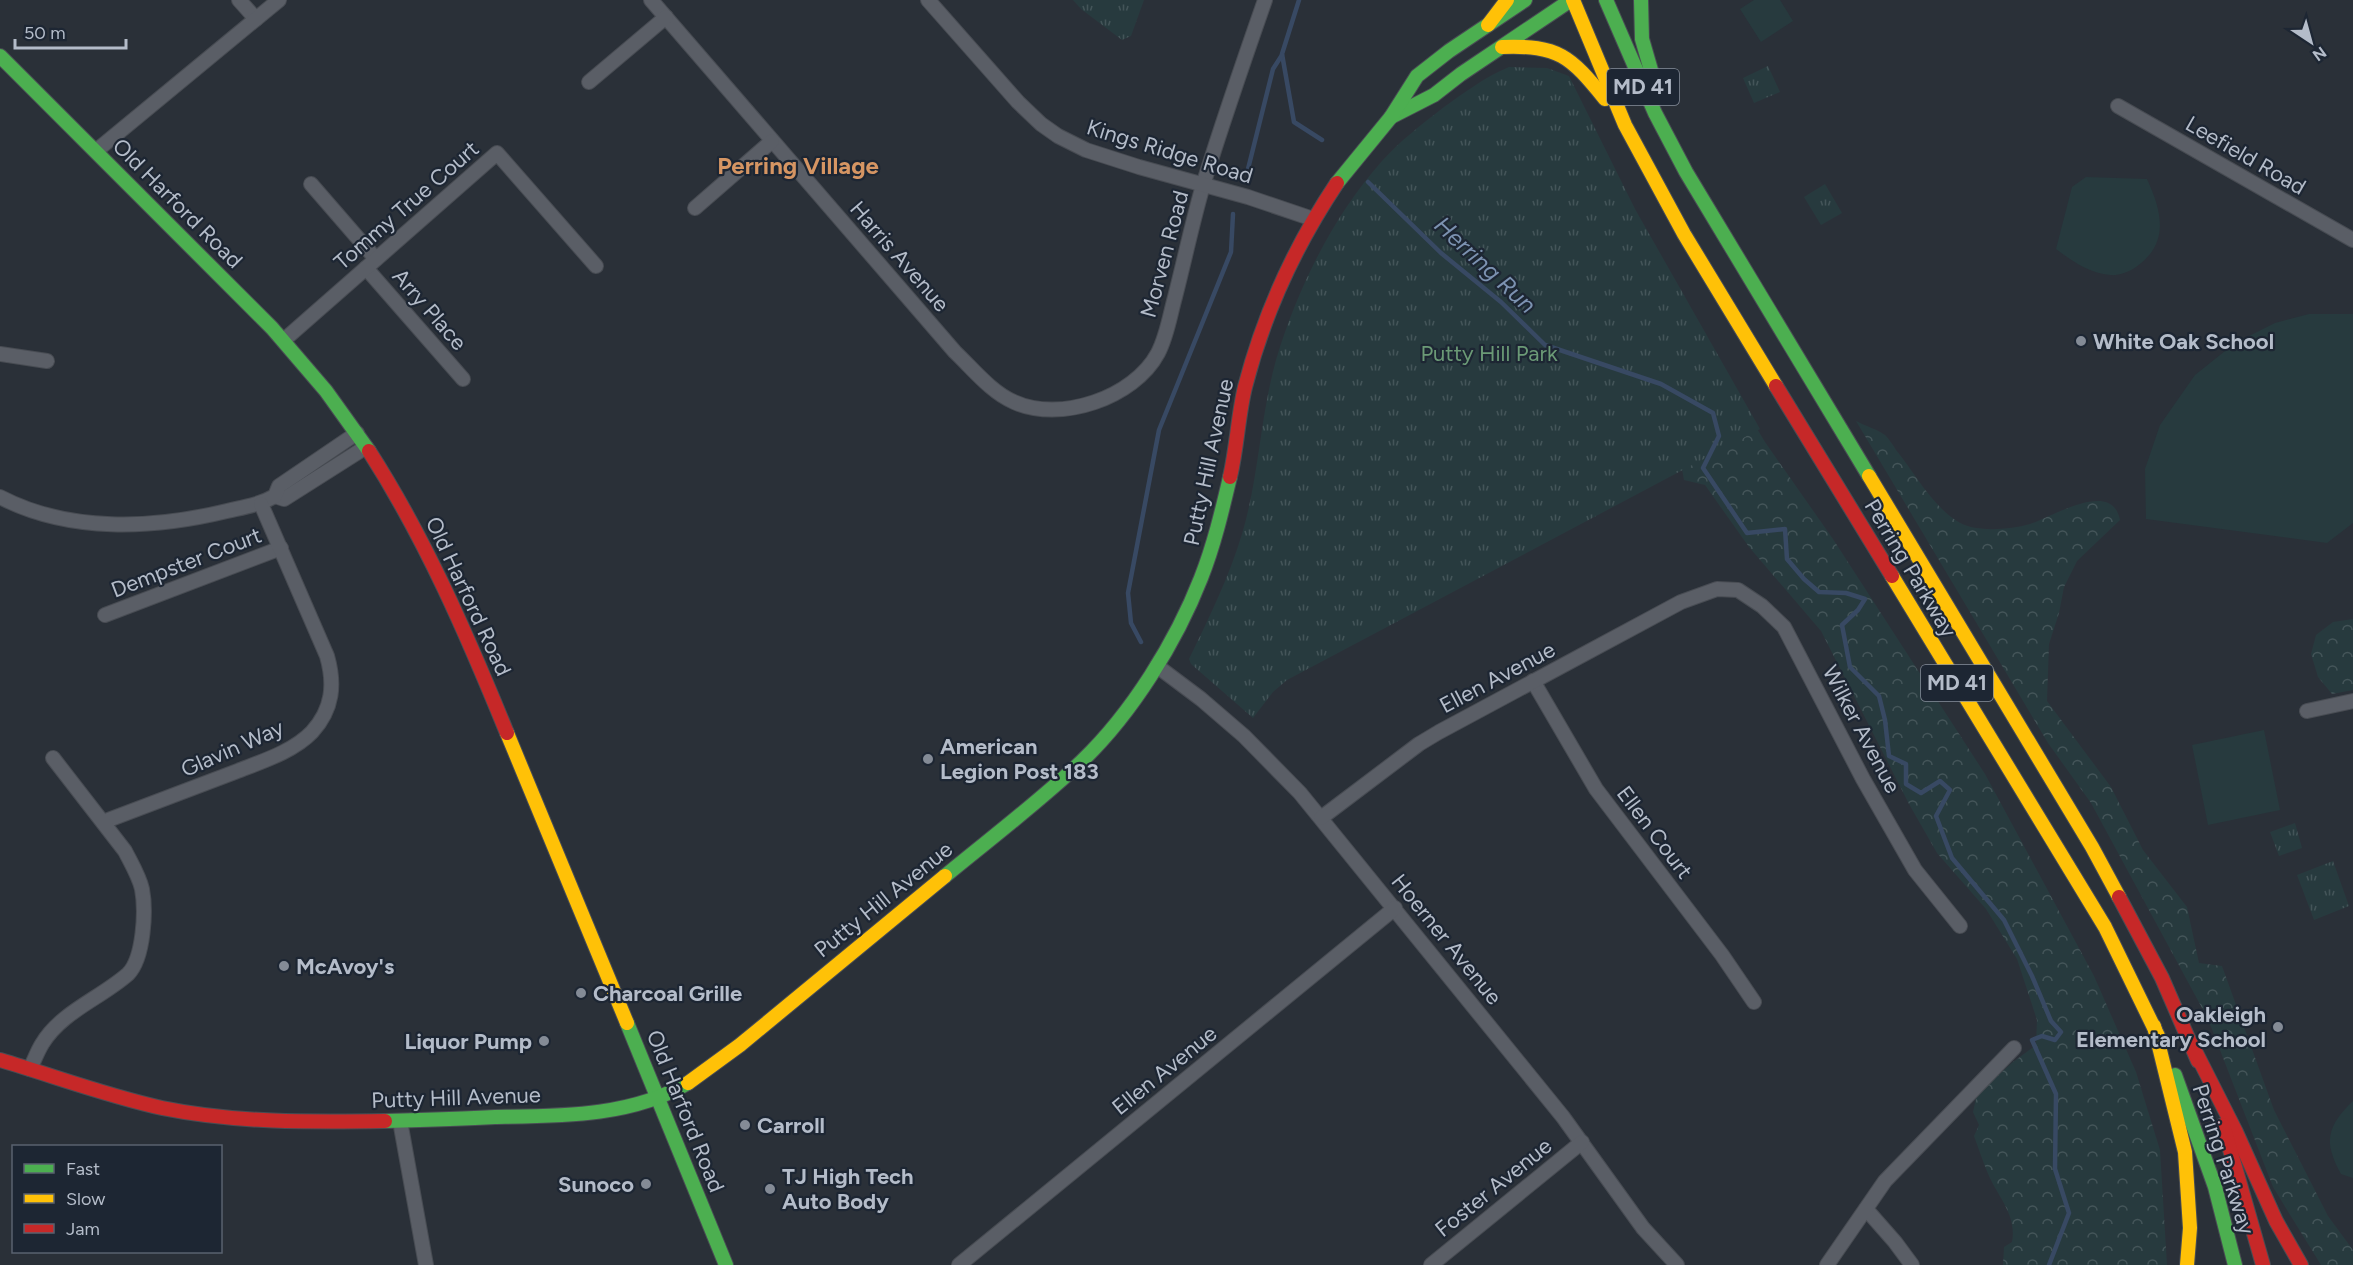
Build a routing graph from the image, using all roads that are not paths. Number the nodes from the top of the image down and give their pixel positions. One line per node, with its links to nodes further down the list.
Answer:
1 (239, 0): 12 (street)
2 (279, 0): 12 (street)
3 (651, 0): 11 (street, Harris Avenue)
4 (928, 0): 24 (street, Kings Ridge Road)
5 (1265, 0): 24 (street, Morven Road)
6 (1507, 0): 13 (main road)
7 (1525, 0): 13 (main road, Putty Hill Avenue)
8 (1572, 0): 14 (main road, Putty Hill Avenue); 19 (main road, Perring Parkway / MD 41)
9 (1606, 0): 22 (main road, Perring Parkway / MD 41)
10 (1641, 0): 22 (main road)
11 (666, 17): 16 (street); 20 (street, Harris Avenue)
12 (256, 19): 21 (street)
13 (1488, 25): 18 (main road, Putty Hill Avenue)
14 (1502, 47): 18 (main road, Putty Hill Avenue); 19 (main road)
15 (0, 56): 21 (main road, Old Harford Road)
16 (590, 82)
17 (2118, 106): 27 (street, Leefield Road)
18 (1391, 117): 26 (main road, Putty Hill Avenue)
19 (1625, 125): 53 (main road, Perring Parkway / MD 41)
20 (772, 141): 25 (street); 34 (street, Harris Avenue)
21 (96, 151): 30 (main road, Old Harford Road)
22 (1686, 172): 54 (main road, Perring Parkway / MD 41)
23 (311, 184): 28 (street, Arry Place)
24 (1203, 184): 26 (street, Kings Ridge Road); 34 (street, Morven Road)
25 (695, 208)
26 (1313, 219): 43 (main road, Putty Hill Avenue)
27 (2353, 240)
28 (371, 263): 29 (street, Tommy True Court); 30 (street, Tommy True Court); 33 (street, Arry Place)
29 (596, 266)
30 (284, 340): 35 (main road, Old Harford Road)
31 (0, 354): 32 (street)
32 (47, 362)
33 (463, 379)
34 (1109, 396)
35 (357, 433): 36 (main road, Old Harford Road); 37 (street)
36 (366, 447): 37 (street); 58 (main road, Old Harford Road)
37 (275, 496): 39 (street)
38 (0, 497): 39 (street)
39 (261, 504): 40 (street, Glavin Way)
40 (281, 548): 42 (street, Dempster Court); 49 (street, Glavin Way)
41 (1704, 593): 44 (street, Ellen Avenue); 51 (street, Wilker Avenue)
42 (105, 615)
43 (1157, 666): 48 (street, Hoerner Avenue); 58 (main road, Putty Hill Avenue)
44 (1533, 681): 48 (street, Ellen Avenue); 52 (street, Ellen Court)
45 (2353, 701): 46 (street)
46 (2307, 711)
47 (53, 758): 49 (street)
48 (1321, 818): 50 (street, Hoerner Avenue)
49 (103, 822): 57 (street)
50 (1395, 908): 60 (street, Hoerner Avenue); 64 (street, Ellen Avenue)
51 (1960, 926)
52 (1754, 1002)
53 (2154, 1026): 69 (main road); 70 (main road, Perring Parkway / MD 41)
54 (2192, 1045): 71 (main road, Perring Parkway / MD 41); 72 (main road)
55 (2014, 1048): 61 (street)
56 (0, 1060): 57 (main road, Putty Hill Avenue)
57 (30, 1069): 59 (main road, Putty Hill Avenue)
58 (658, 1098): 59 (main road, Putty Hill Avenue); 63 (main road, Old Harford Road)
59 (400, 1121): 62 (street)
60 (1582, 1142): 65 (street, Foster Avenue); 66 (street, Hoerner Avenue)
61 (1866, 1209): 67 (street); 68 (street)
62 (426, 1265)
63 (726, 1265)
64 (959, 1265)
65 (1431, 1265)
66 (1677, 1265)
67 (1827, 1265)
68 (1912, 1265)
69 (2187, 1265)
70 (2235, 1265)
71 (2263, 1265)
72 (2301, 1265)

